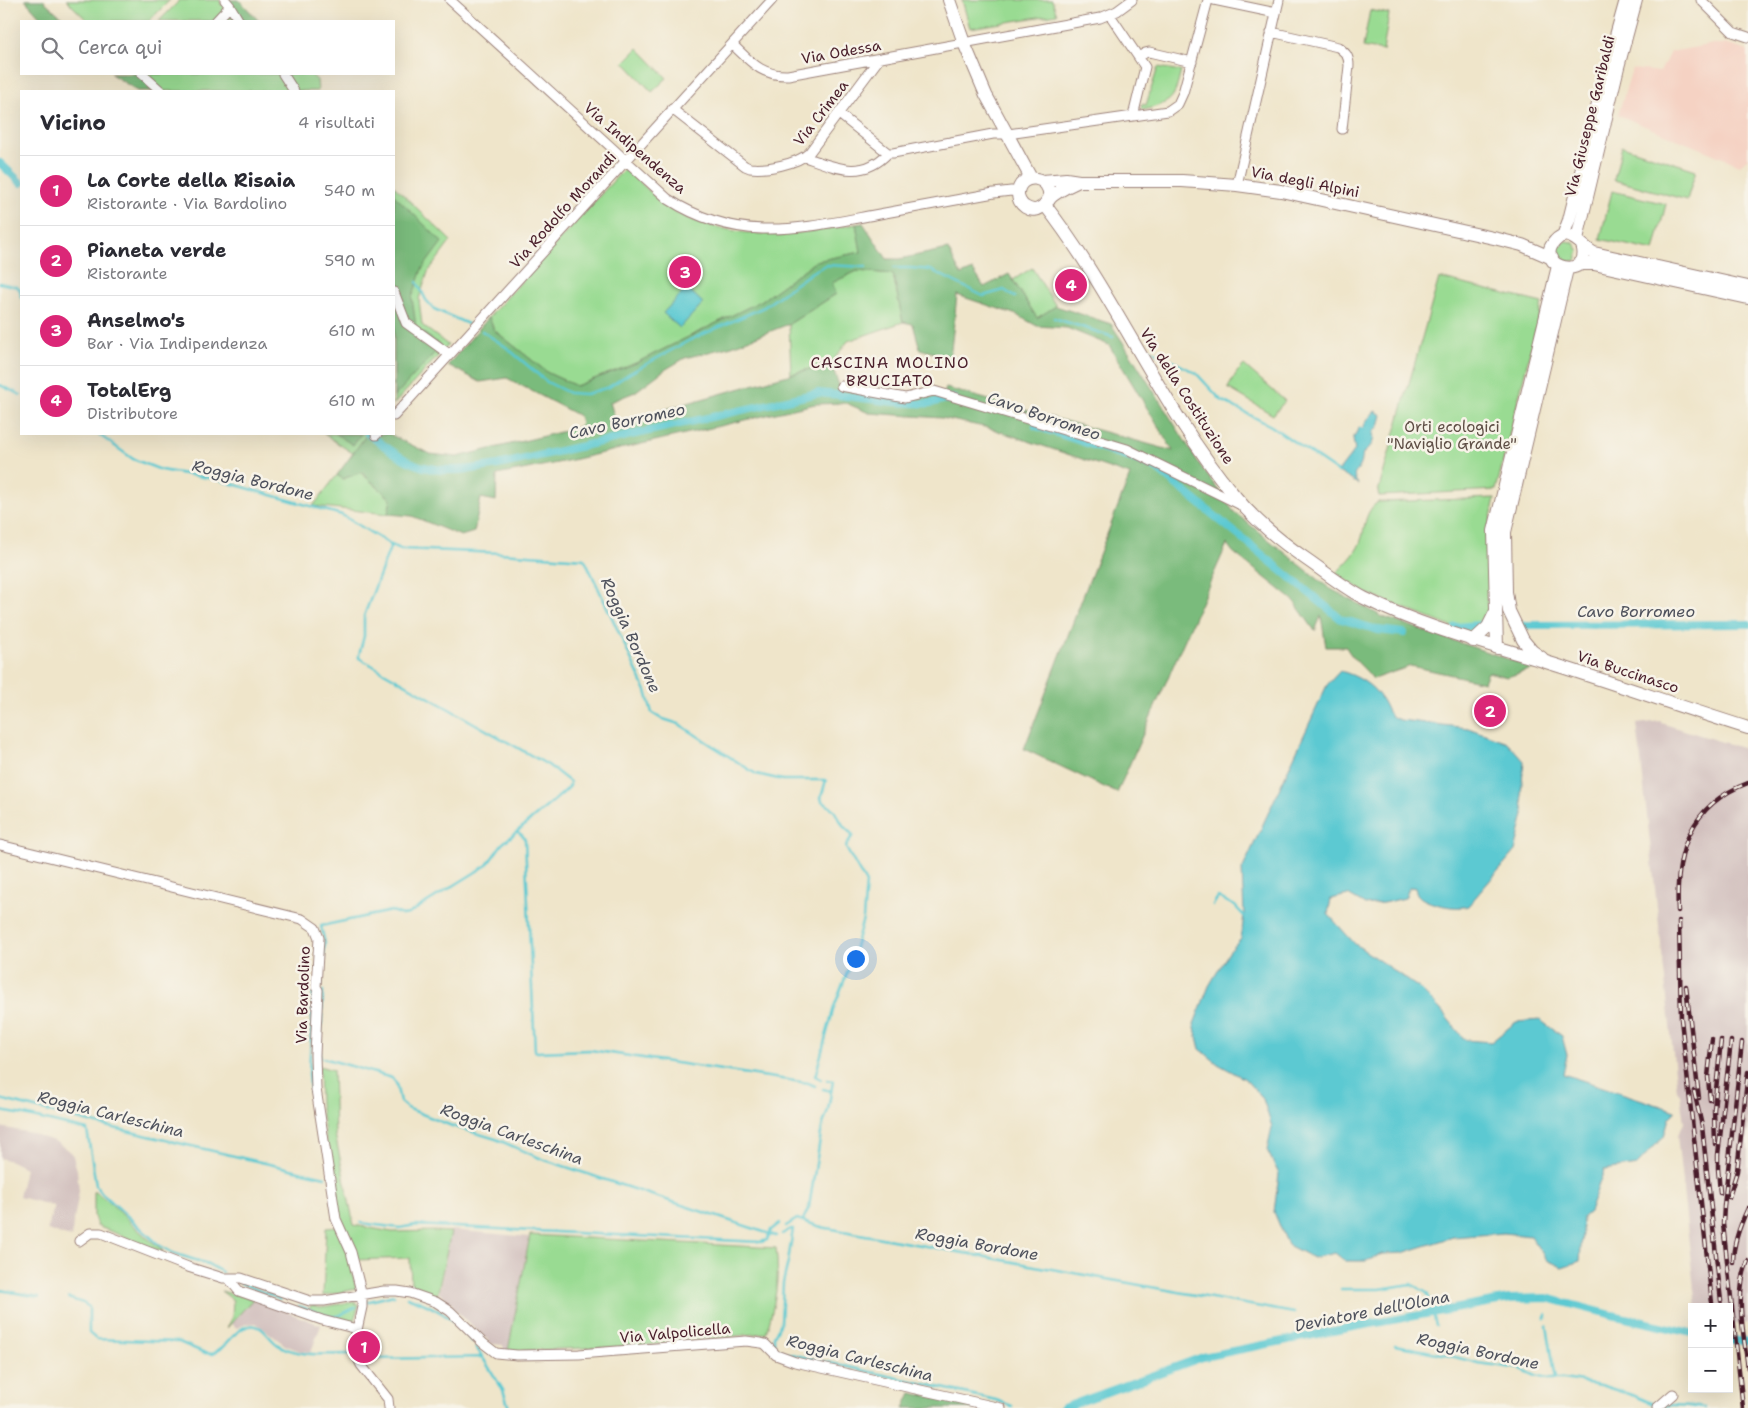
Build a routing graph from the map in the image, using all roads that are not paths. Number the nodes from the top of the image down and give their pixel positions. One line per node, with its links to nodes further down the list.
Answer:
1 (450, 0): 34 (street, Via Indipendenza)
2 (772, 0): 19 (street, Via Rodolfo Morandi)
3 (950, 0): 18 (street)
4 (1132, 0): 13 (street)
5 (1208, 0): 22 (street)
6 (1214, 0): 12 (street)
7 (1279, 0): 12 (street)
8 (1626, 0): 41 (street, Via Giuseppe Garibaldi)
9 (1636, 0): 42 (street, Via Giuseppe Garibaldi)
10 (1701, 0): 17 (street)
11 (227, 3): 14 (street); 15 (street)
12 (1276, 13): 16 (street)
13 (1110, 15): 18 (street, Via Odessa); 20 (street)
14 (217, 20)
15 (238, 20)
16 (1271, 32): 30 (street); 38 (street)
17 (1748, 37)
18 (964, 43): 21 (street, Via Odessa); 31 (street)
19 (732, 44): 21 (street, Via Odessa); 27 (street, Via Rodolfo Morandi)
20 (1140, 57): 22 (street); 29 (street)
21 (879, 59): 28 (street, Via Crimea)
22 (1192, 62): 29 (street)
23 (143, 75): 25 (street)
24 (284, 75): 26 (street)
25 (160, 90)
26 (293, 90)
27 (672, 109): 33 (street, Via Crimea); 34 (street, Via Rodolfo Morandi)
28 (839, 114): 32 (street); 33 (street, Via Crimea)
29 (1133, 116): 31 (street)
30 (1342, 129)
31 (1008, 134): 32 (street); 35 (street)
32 (888, 153): 33 (street)
33 (804, 157)
34 (626, 160): 39 (street, Via Indipendenza); 47 (street, Via Rodolfo Morandi)
35 (1030, 178): 37 (street); 39 (street)
36 (1079, 181): 37 (street, Via degli Alpini); 38 (street, Via degli Alpini); 40 (street)
37 (1043, 182): 40 (street)
38 (1237, 185): 43 (street, Via degli Alpini)
39 (1018, 192): 40 (street)
40 (1047, 202): 50 (street, Via della Costituzione)
41 (1558, 239): 42 (street); 43 (street, Via degli Alpini); 44 (street)
42 (1579, 242): 44 (street); 45 (street)
43 (1522, 245): 44 (street, Via degli Alpini)
44 (1563, 265): 45 (street, Via degli Alpini); 51 (street); 52 (street)
45 (1747, 287)
46 (395, 295): 47 (street)
47 (450, 354): 49 (street, Via Rodolfo Morandi)
48 (841, 386): 50 (street)
49 (395, 415)
50 (1244, 507): 53 (street, Via della Costituzione)
51 (1496, 611): 53 (street); 54 (street)
52 (1512, 620): 54 (street); 55 (street)
53 (1473, 641): 54 (street, Via della Costituzione)
54 (1501, 649): 55 (street, Via Buccinasco)
55 (1548, 662): 56 (street, Via Buccinasco)
56 (1748, 728)
57 (0, 845): 60 (street, Via Bardolino)
58 (79, 1241): 59 (street)
59 (228, 1278): 60 (street); 61 (street)
60 (362, 1295): 61 (street, Via Bardolino); 64 (street, Via Valpolicella)
61 (357, 1328): 63 (street, Via Bardolino)
62 (1673, 1394): 65 (street)
63 (389, 1408)
64 (1001, 1408)
65 (1657, 1408)

